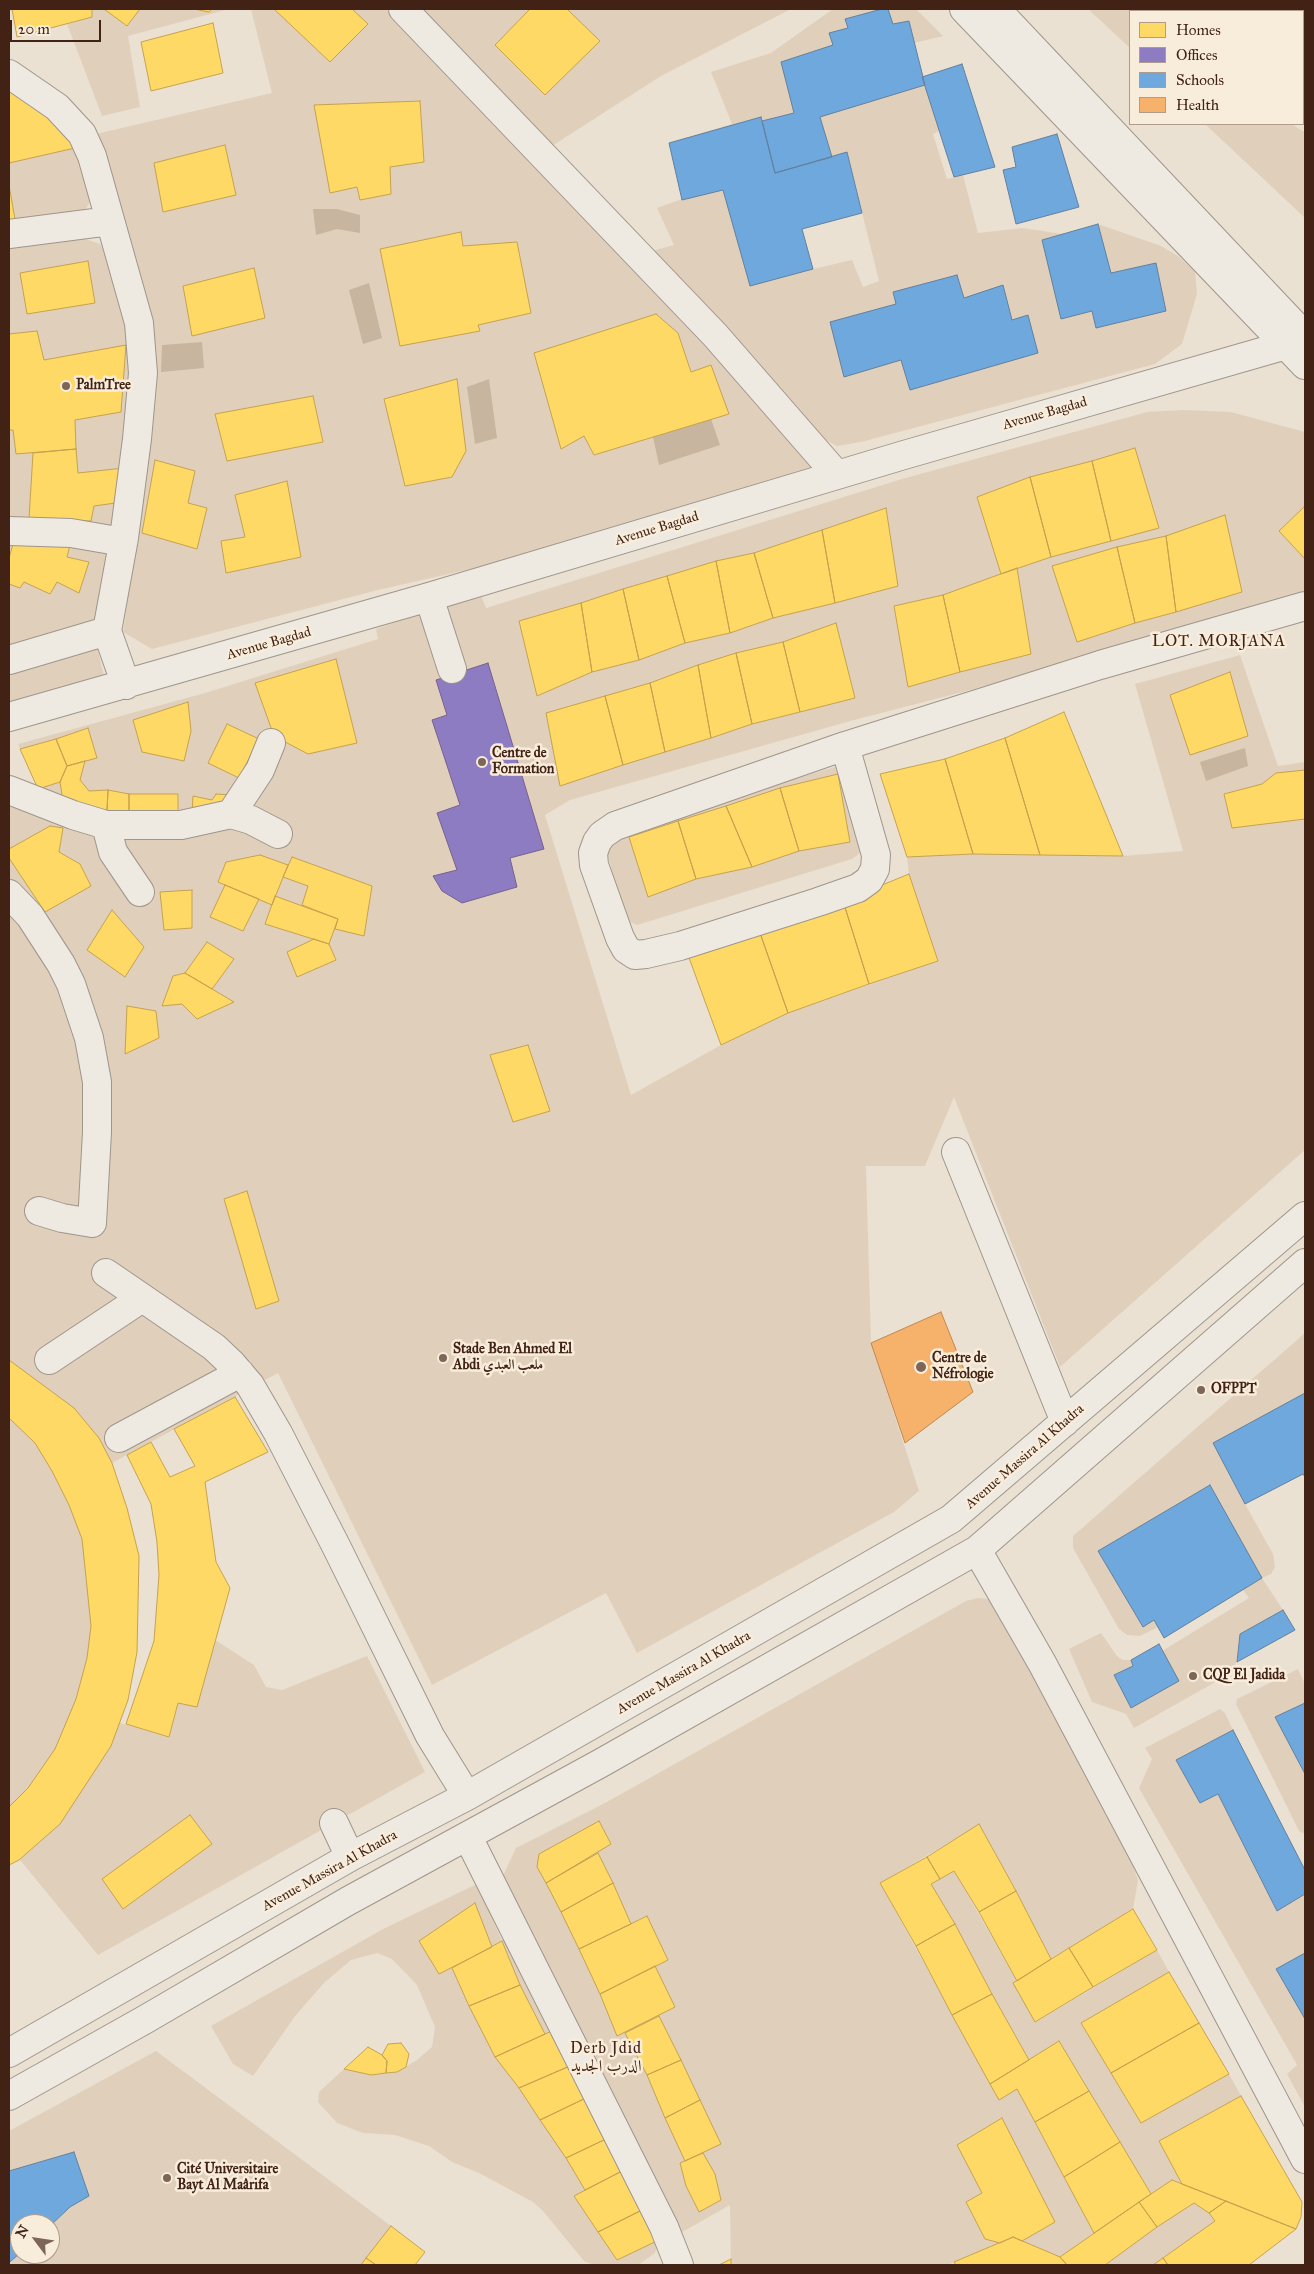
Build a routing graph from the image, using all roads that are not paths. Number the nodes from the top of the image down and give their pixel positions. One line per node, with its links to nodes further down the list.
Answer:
1 (403, 9): 9 (street)
2 (964, 9): 7 (street)
3 (996, 9): 7 (street)
4 (9, 74): 5 (street)
5 (110, 221): 6 (street); 11 (street)
6 (9, 234)
7 (1298, 338): 8 (street); 9 (street, Avenue Bagdad)
8 (1305, 365)
9 (837, 475): 12 (street, Avenue Bagdad)
10 (9, 531): 11 (street)
11 (123, 542): 14 (street)
12 (429, 597): 16 (street); 17 (street, Avenue Bagdad)
13 (1305, 606): 20 (street)
14 (107, 631): 15 (street); 17 (street)
15 (9, 660)
16 (452, 670)
17 (126, 685): 18 (street, Avenue Bagdad)
18 (9, 717)
19 (270, 743): 22 (street)
20 (845, 746): 20 (street)
21 (9, 790): 23 (street)
22 (231, 814): 23 (street); 24 (street)
23 (106, 825): 25 (street)
24 (278, 834)
25 (140, 892)
26 (9, 894): 28 (street)
27 (956, 1152): 35 (street)
28 (39, 1211)
29 (1305, 1216): 35 (street, Avenue Massira Al Khadra)
30 (1305, 1263): 37 (street)
31 (106, 1273): 32 (street)
32 (142, 1298): 33 (street); 34 (street)
33 (49, 1360)
34 (240, 1373): 36 (street); 38 (street)
35 (1064, 1422): 38 (street, Avenue Massira Al Khadra)
36 (119, 1438)
37 (977, 1550): 40 (street); 44 (street)
38 (467, 1796): 41 (street, Avenue Massira Al Khadra)
39 (334, 1823): 41 (street)
40 (468, 1837): 43 (street); 45 (street)
41 (350, 1857): 42 (street, Avenue Massira Al Khadra)
42 (9, 2053)
43 (9, 2096)
44 (1305, 2159)
45 (679, 2265)

